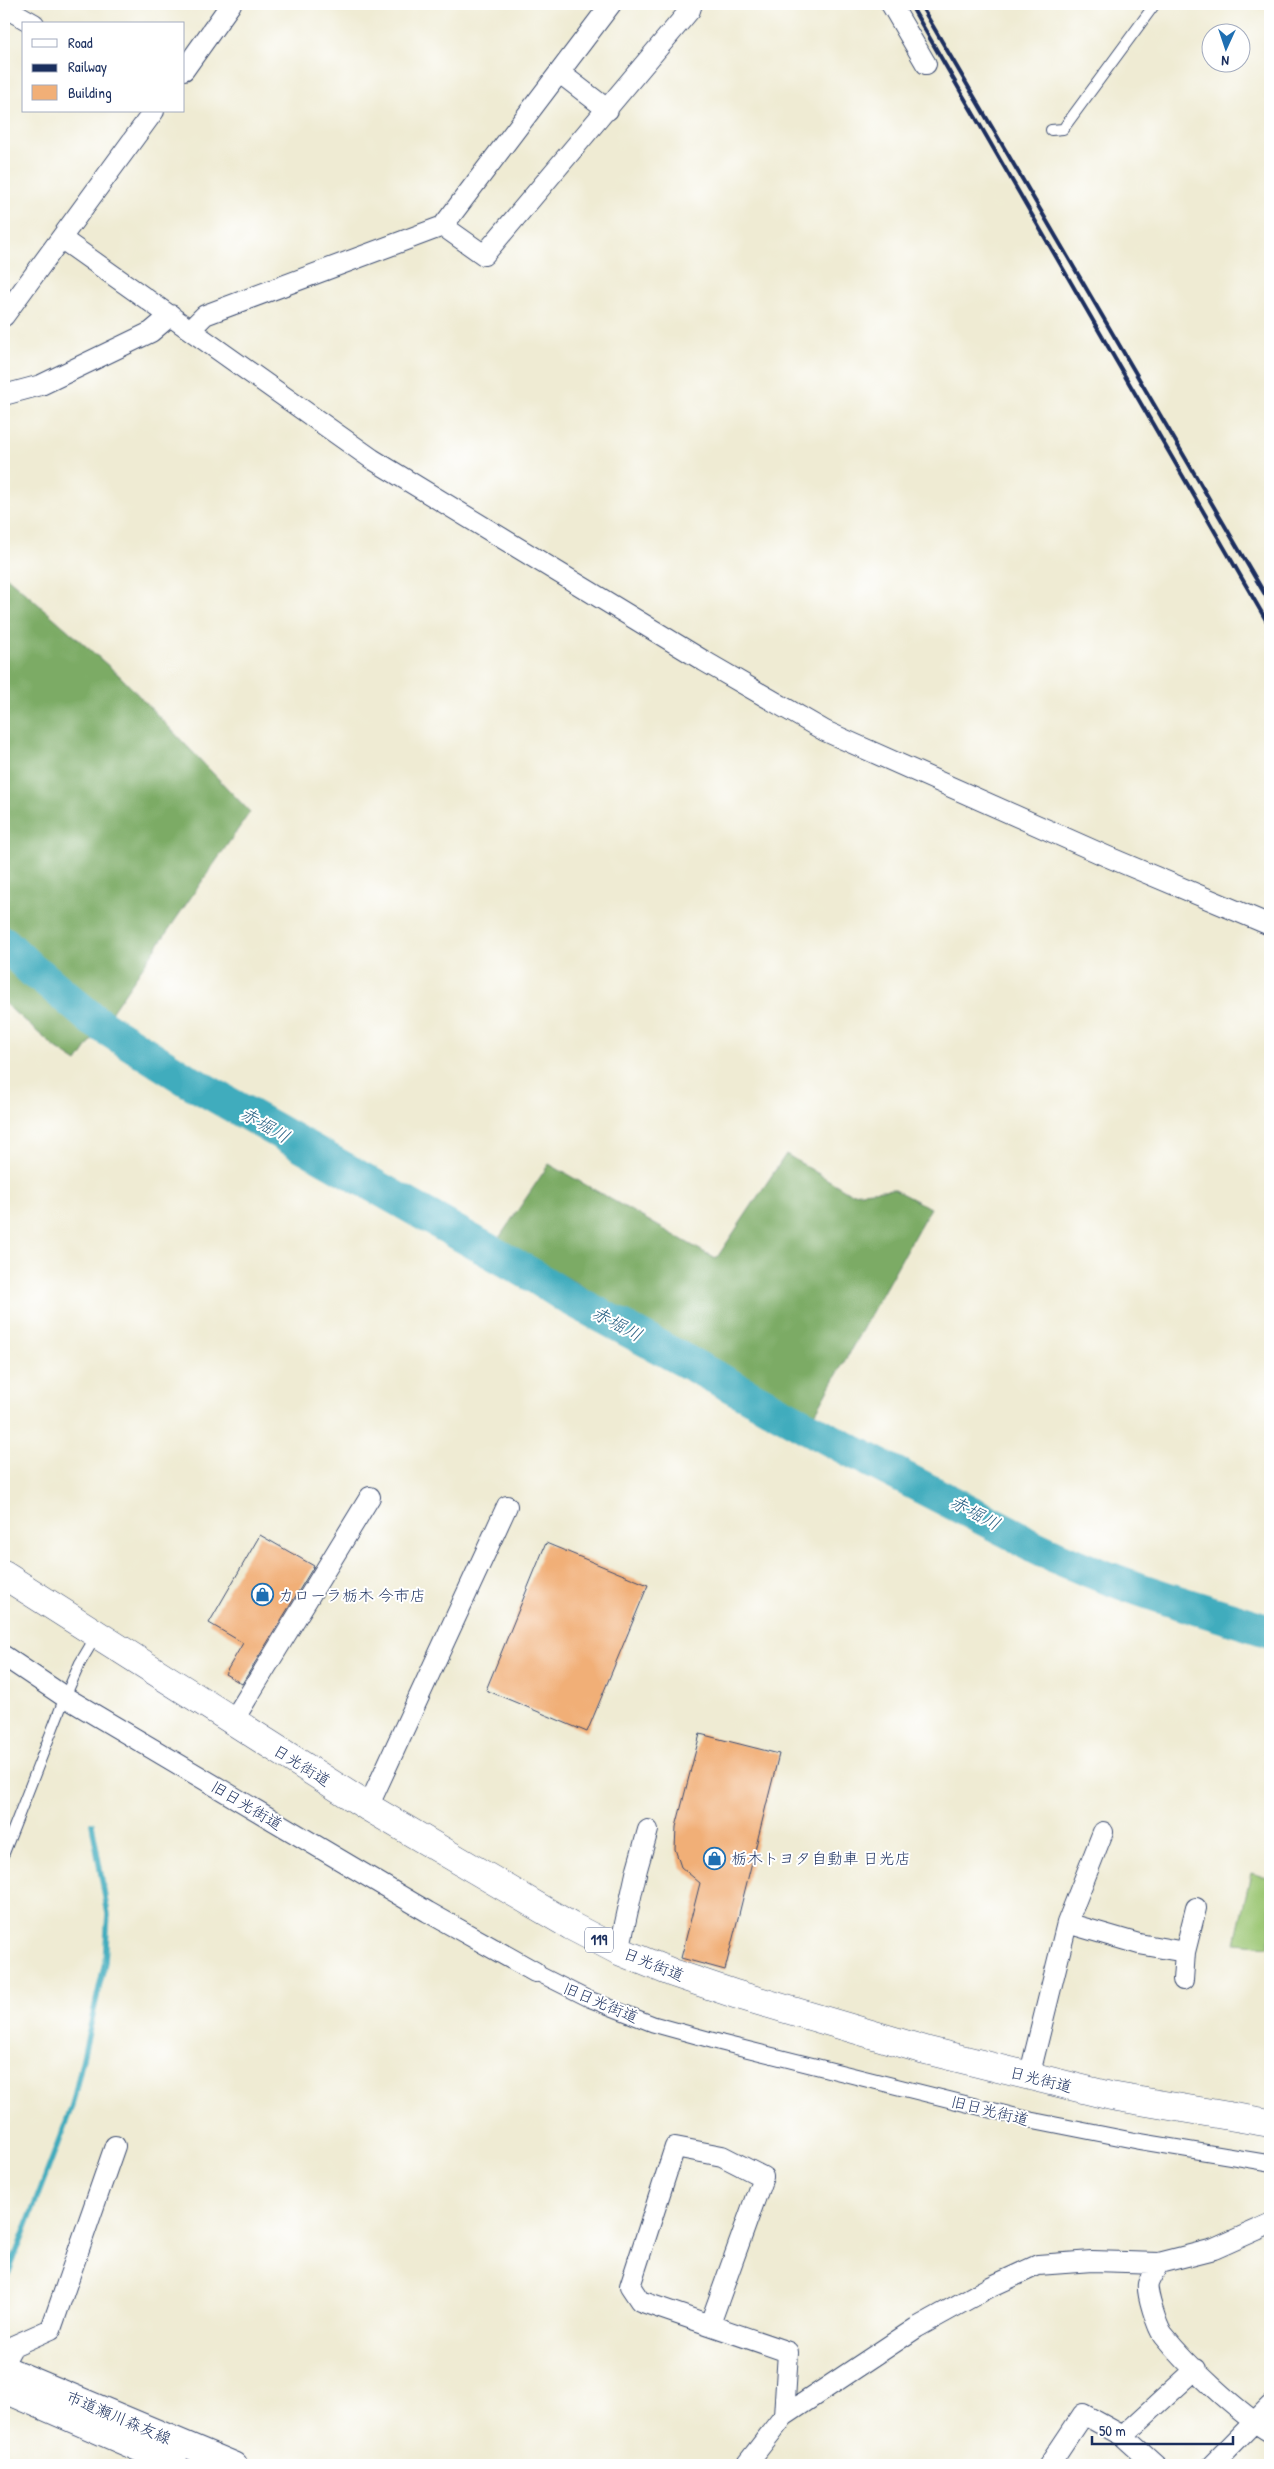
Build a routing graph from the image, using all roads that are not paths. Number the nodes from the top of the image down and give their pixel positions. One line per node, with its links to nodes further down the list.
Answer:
1 (231, 4): 9 (street)
2 (611, 4): 10 (street)
3 (692, 4): 11 (street)
4 (891, 4): 8 (street)
5 (1155, 4): 13 (lane)
6 (4, 7): 7 (street)
7 (30, 22)
8 (926, 64)
9 (185, 69)
10 (560, 73): 11 (street); 14 (street)
11 (608, 110): 14 (street)
12 (153, 112): 15 (street)
13 (1051, 130)
14 (443, 226): 18 (street)
15 (62, 239): 16 (street); 17 (street)
16 (171, 315): 18 (street); 19 (street)
17 (4, 316)
18 (191, 329): 20 (street)
19 (4, 395)
20 (1270, 925)
21 (370, 1497): 27 (street)
22 (507, 1506): 28 (street)
23 (4, 1575): 24 (highway, 日光街道 / 119)
24 (97, 1635): 26 (lane); 27 (highway, 日光街道 / 119)
25 (4, 1656): 26 (street, 旧日光街道)
26 (65, 1697): 31 (lane); 36 (street, 旧日光街道)
27 (233, 1721): 28 (highway, 日光街道 / 119)
28 (368, 1807): 34 (highway, 日光街道 / 119)
29 (648, 1830): 34 (street)
30 (1102, 1832): 33 (street)
31 (4, 1853)
32 (1196, 1908): 35 (street)
33 (1067, 1923): 35 (street); 38 (street)
34 (620, 1951): 38 (highway, 日光街道 / 119)
35 (1185, 1952): 37 (street)
36 (535, 1972): 41 (street, 旧日光街道)
37 (1183, 1980)
38 (1029, 2077): 39 (highway, 日光街道 / 119)
39 (1270, 2124)
40 (115, 2146): 45 (street)
41 (1270, 2163)
42 (1270, 2224): 43 (street)
43 (1159, 2263): 47 (street); 50 (street)
44 (710, 2324): 44 (street); 50 (street)
45 (4, 2362)
46 (4, 2368): 55 (street, 市道瀬川森友線)
47 (1196, 2370): 51 (street); 52 (street)
48 (4, 2390): 53 (street, 市道瀬川森友線)
49 (1270, 2406): 51 (street)
50 (784, 2416): 56 (street)
51 (1263, 2428): 59 (street)
52 (1123, 2436): 57 (street); 58 (street)
53 (150, 2460): 54 (street, 市道瀬川森友線)
54 (176, 2465)
55 (235, 2465)
56 (746, 2465)
57 (1049, 2465)
58 (1155, 2465)
59 (1212, 2465)

